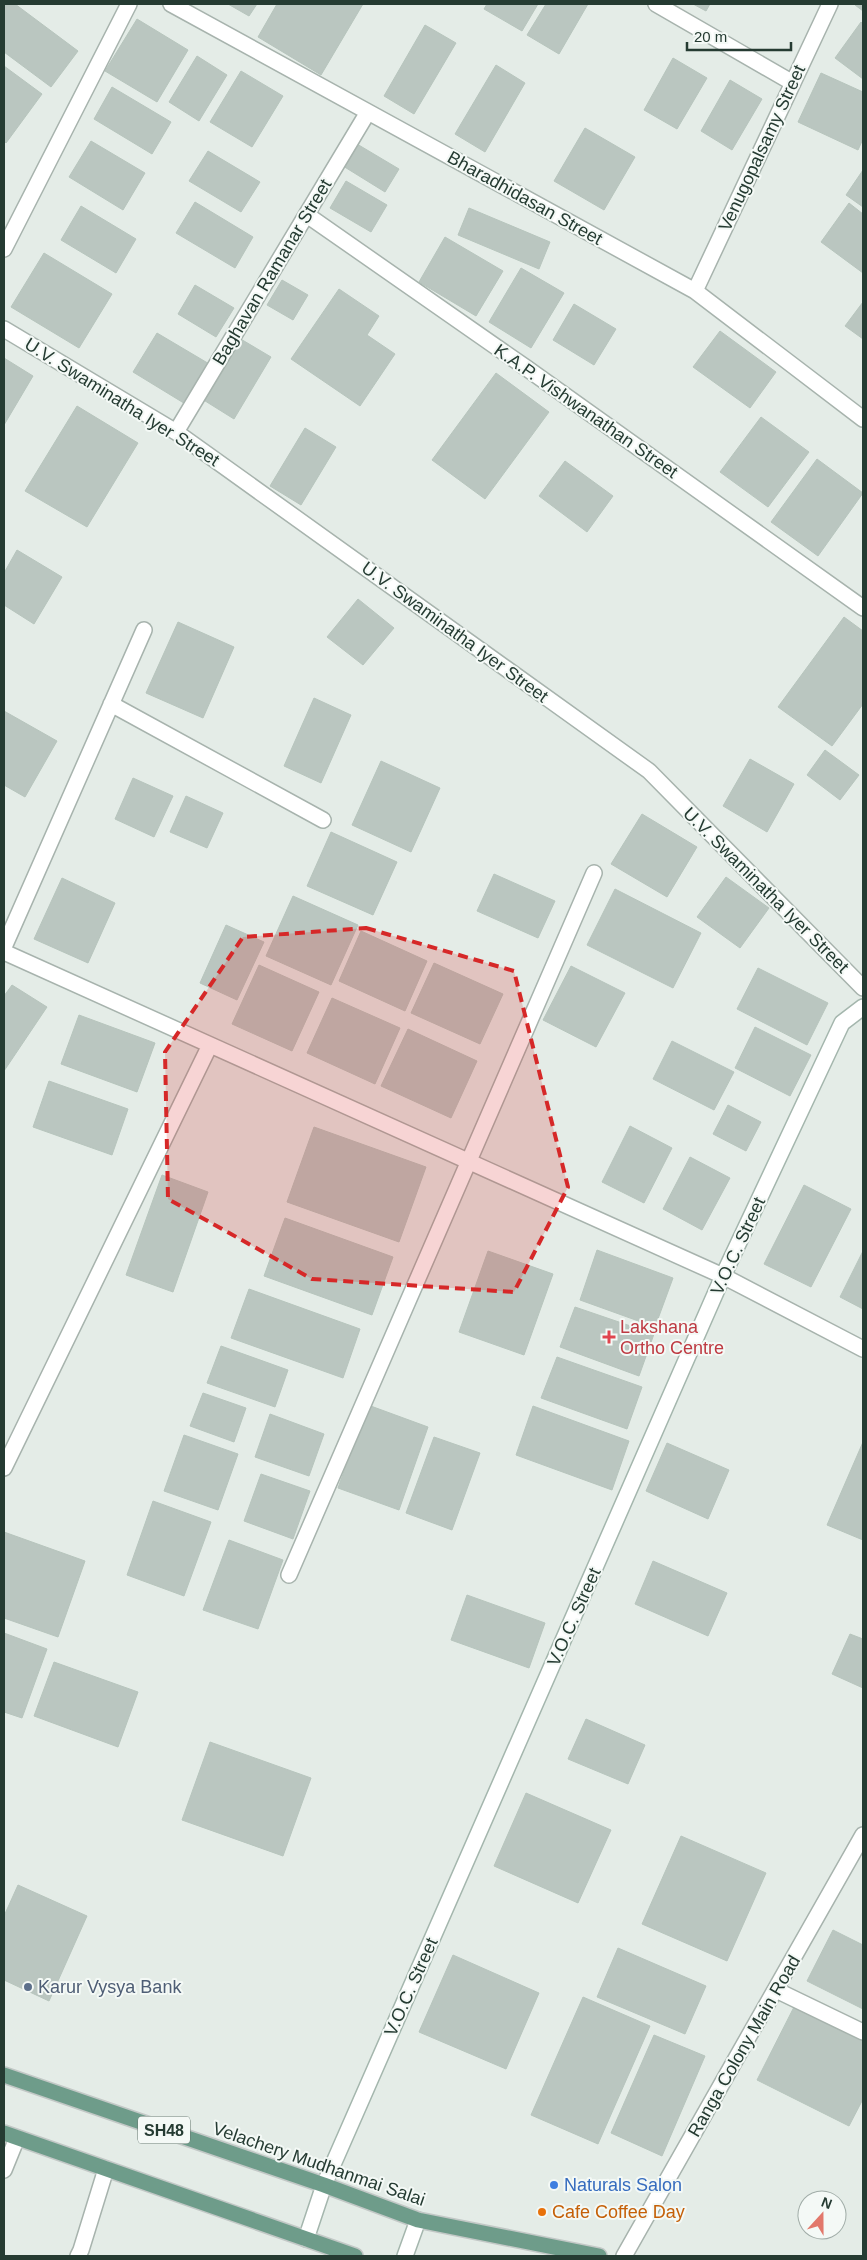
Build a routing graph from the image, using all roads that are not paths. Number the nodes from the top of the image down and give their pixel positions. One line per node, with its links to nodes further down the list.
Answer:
1 (129, 4): 8 (street)
2 (171, 4): 6 (street, Bharadhidasan Street)
3 (656, 4): 5 (street)
4 (830, 4): 5 (street, Venugopalsamy Street)
5 (793, 84): 9 (street, Venugopalsamy Street)
6 (368, 112): 7 (street, Baghavan Ramanar Street); 9 (street, Bharadhidasan Street)
7 (307, 215): 12 (street, Baghavan Ramanar Street); 13 (street, K.A.P. Vishwanathan Street)
8 (4, 249)
9 (694, 291): 11 (street, Bharadhidasan Street)
10 (4, 329): 12 (street, U.V. Swaminatha Iyer Street)
11 (863, 419)
12 (176, 432): 20 (street, U.V. Swaminatha Iyer Street)
13 (863, 608)
14 (144, 630): 15 (street)
15 (112, 704): 16 (street); 18 (street)
16 (324, 820)
17 (594, 873): 23 (street)
18 (4, 947)
19 (4, 952): 22 (street)
20 (863, 988)
21 (863, 1007): 24 (street, V.O.C. Street)
22 (210, 1045): 23 (street); 26 (street)
23 (469, 1161): 24 (street); 27 (street)
24 (723, 1276): 25 (street); 35 (street, V.O.C. Street)
25 (863, 1349)
26 (4, 1468)
27 (289, 1576)
28 (863, 1835): 29 (street, Ranga Colony Main Road)
29 (776, 1990): 30 (street); 42 (street, Ranga Colony Main Road)
30 (863, 2032)
31 (4, 2075): 35 (main road, Velachery Mudhanmai Salai / SH48)
32 (10, 2136): 33 (main road); 34 (street)
33 (106, 2169): 37 (main road); 38 (street)
34 (4, 2170)
35 (324, 2185): 36 (main road, Velachery Mudhanmai Salai / SH48); 37 (street, V.O.C. Street)
36 (418, 2220): 40 (street); 41 (main road, Velachery Mudhanmai Salai / SH48)
37 (306, 2239): 39 (main road)
38 (78, 2256)
39 (355, 2256)
40 (404, 2256)
41 (599, 2256)
42 (624, 2256)

